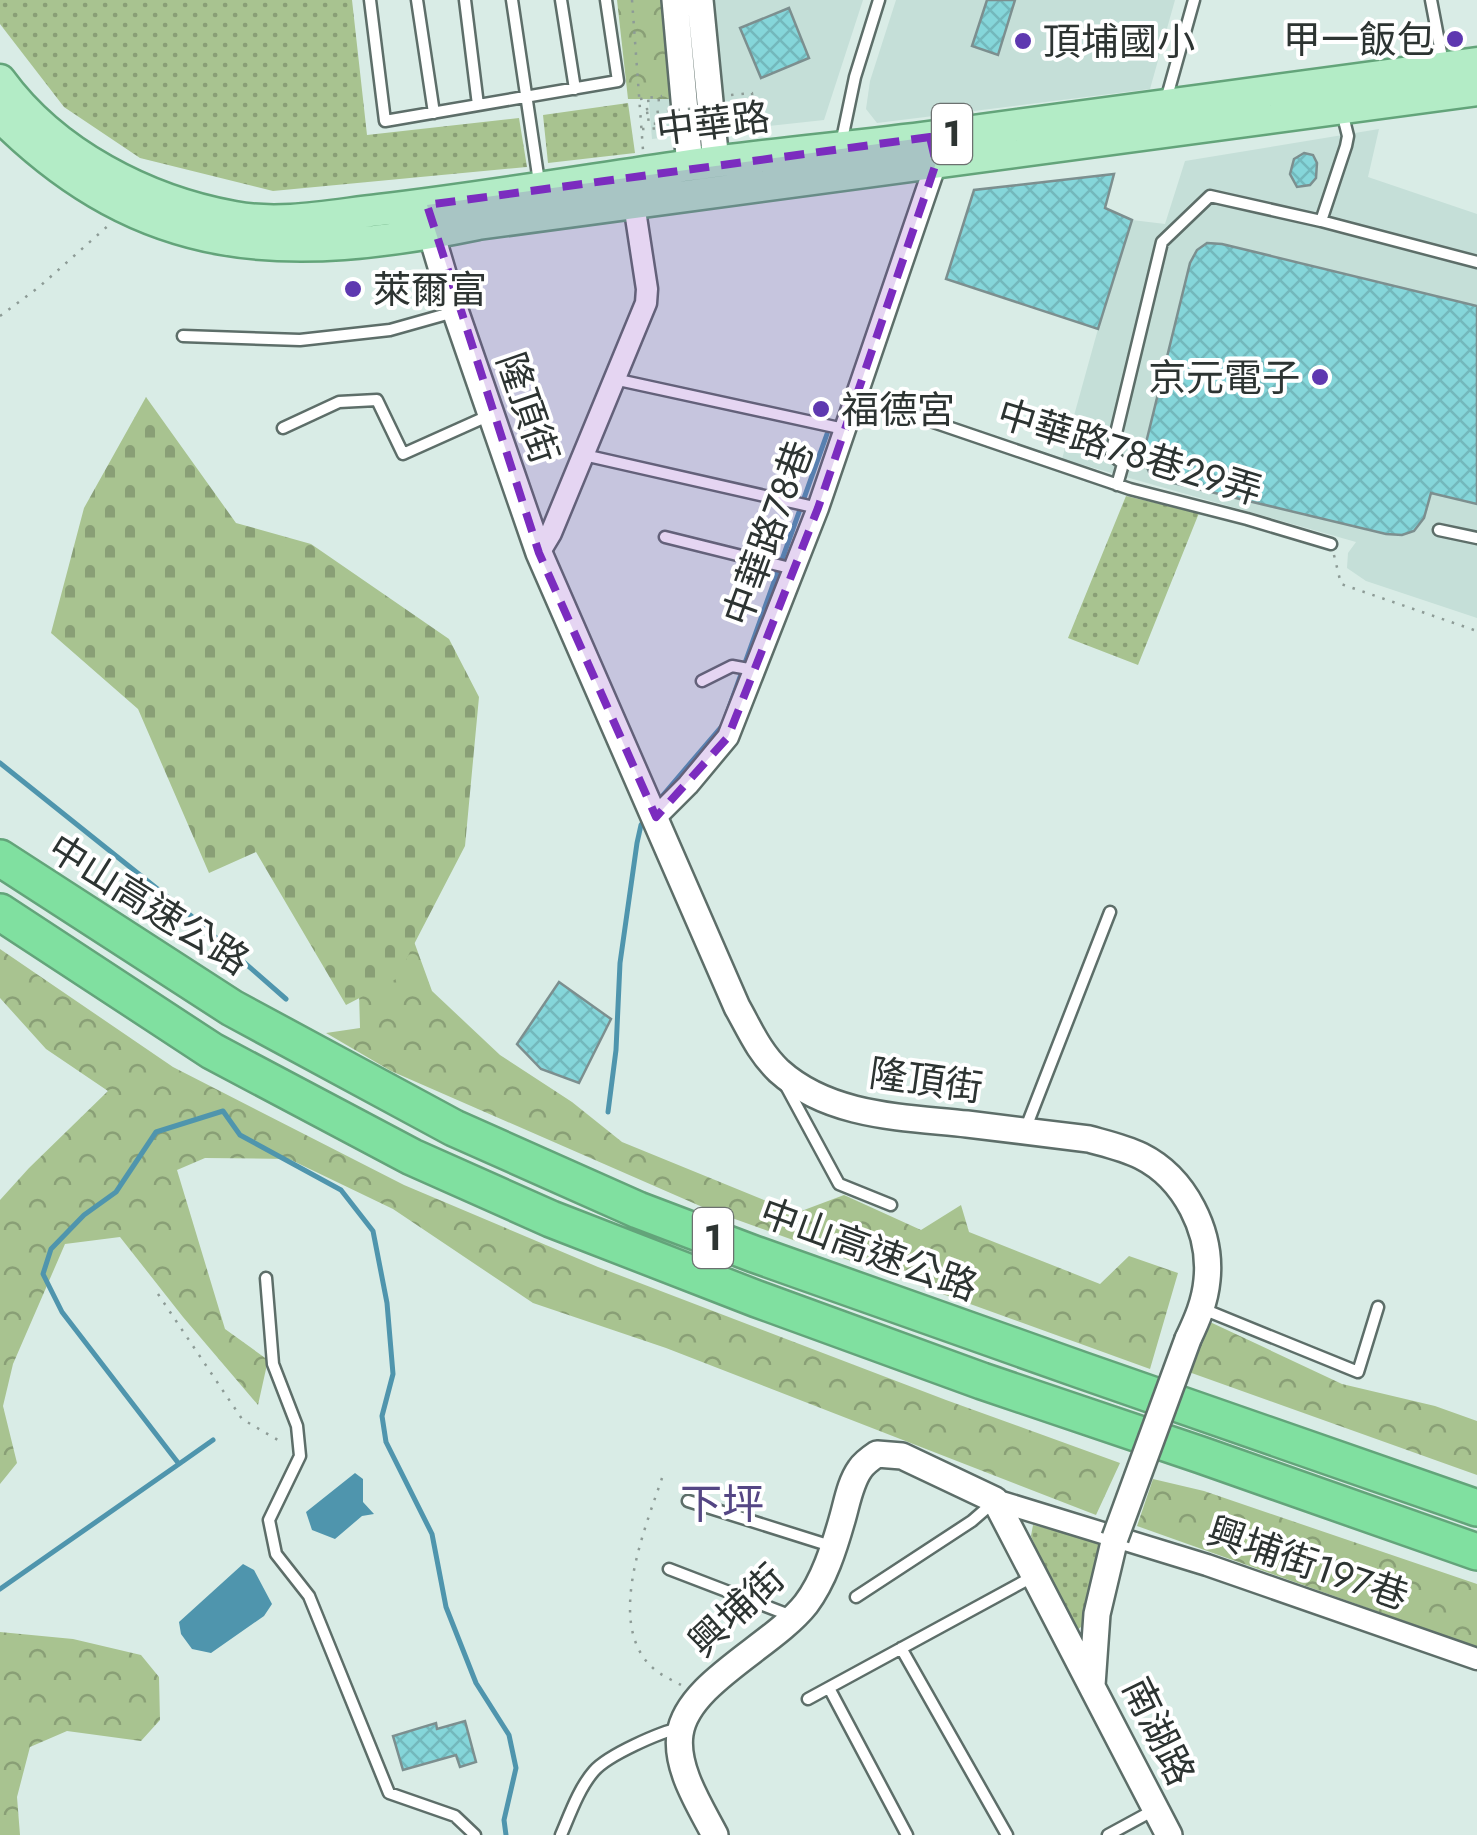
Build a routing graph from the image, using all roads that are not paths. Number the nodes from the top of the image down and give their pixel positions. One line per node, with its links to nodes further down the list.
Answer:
1 (370, 0): 20 (lane)
2 (417, 0): 20 (lane)
3 (464, 0): 19 (lane)
4 (512, 0): 17 (lane)
5 (561, 0): 15 (lane)
6 (606, 0): 15 (lane)
7 (675, 0): 24 (street)
8 (700, 0): 24 (street)
9 (879, 0): 23 (lane)
10 (1194, 0): 18 (lane)
11 (1431, 0): 14 (lane)
12 (1477, 63): 14 (main road, 中華路 / 1)
13 (0, 80): 27 (main road, 中華路 / 1)
14 (1457, 84): 16 (main road, 中華路 / 1)
15 (575, 89): 17 (lane)
16 (1339, 95): 18 (main road, 中華路 / 1); 22 (main road, 中華路 / 1); 28 (lane)
17 (525, 98): 19 (lane); 25 (lane)
18 (1164, 105): 22 (main road, 中華路 / 1)
19 (478, 106): 20 (lane)
20 (434, 112)
21 (0, 116): 27 (main road, 中華路 / 1)
22 (933, 150): 23 (main road, 中華路 / 1); 33 (street, 中華路78巷)
23 (842, 161): 24 (main road, 中華路 / 1); 26 (main road, 中華路 / 1)
24 (703, 164): 25 (main road, 中華路 / 1)
25 (540, 188): 27 (main road, 中華路 / 1)
26 (634, 204): 27 (main road, 中華路 / 1); 32 (street)
27 (429, 219): 30 (street, 隆頂街)
28 (1321, 220): 29 (lane); 38 (lane)
29 (1477, 262)
30 (455, 312): 31 (lane); 34 (street, 隆頂街)
31 (183, 336)
32 (614, 379): 36 (lane); 37 (street)
33 (856, 396): 36 (street, 中華路78巷); 38 (lane, 中華路78巷29弄)
34 (490, 414): 35 (lane); 44 (street, 隆頂街)
35 (283, 428)
36 (844, 429): 39 (street, 中華路78巷)
37 (583, 454): 39 (lane); 44 (street)
38 (1118, 485): 43 (lane, 中華路78巷29弄)
39 (818, 508): 45 (street, 中華路78巷)
40 (1439, 530): 42 (lane)
41 (665, 537): 45 (lane)
42 (1477, 538)
43 (1331, 544)
44 (539, 553): 48 (street, 隆頂街)
45 (793, 568): 46 (street, 中華路78巷)
46 (754, 670): 47 (lane); 48 (street, 中華路78巷)
47 (702, 681)
48 (651, 806): 52 (street, 隆頂街)
49 (0, 858): 61 (highway, 中山高速公路 / 1)
50 (0, 912): 64 (highway, 1)
51 (1110, 912): 53 (lane)
52 (776, 1068): 53 (street, 隆頂街); 54 (lane)
53 (1024, 1131): 57 (street, 隆頂街)
54 (891, 1205)
55 (266, 1278): 76 (lane)
56 (1378, 1307): 57 (lane)
57 (1202, 1308): 58 (street, 隆頂街)
58 (1188, 1340): 62 (street, 南湖路, bridge)
59 (688, 1500): 63 (lane)
60 (995, 1500): 62 (street, 興埔街); 63 (street, 興埔街); 66 (street); 67 (lane)
61 (1477, 1508)
62 (1115, 1538): 70 (street, 興埔街197巷); 71 (street, 南湖路)
63 (834, 1547): 68 (street, 興埔街)
64 (1477, 1552)
65 (669, 1569): 68 (lane)
66 (1034, 1576): 69 (lane); 71 (street)
67 (856, 1597)
68 (794, 1617): 74 (street, 興埔街)
69 (901, 1648): 72 (lane); 80 (lane)
70 (1477, 1658)
71 (1092, 1685): 75 (street, 南湖路)
72 (829, 1688): 73 (lane); 79 (lane)
73 (808, 1699)
74 (681, 1728): 77 (lane); 78 (street)
75 (1155, 1810): 81 (lane); 82 (street, 南湖路)
76 (474, 1835)
77 (560, 1835)
78 (715, 1835)
79 (907, 1835)
80 (1007, 1835)
81 (1108, 1835)
82 (1169, 1835)

